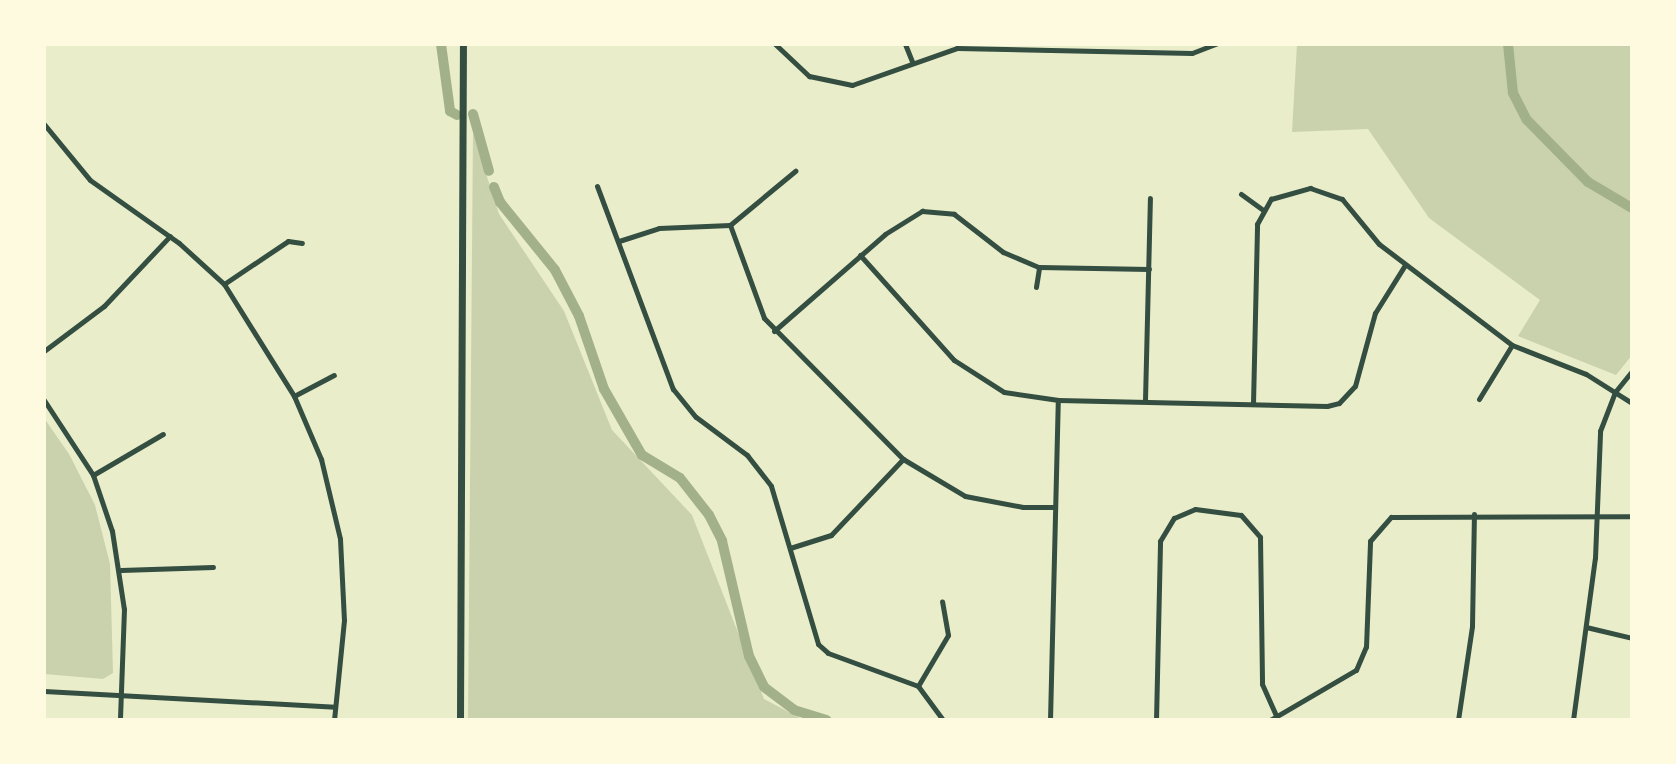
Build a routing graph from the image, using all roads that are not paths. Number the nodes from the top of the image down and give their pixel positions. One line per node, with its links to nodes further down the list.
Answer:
1 (463, 44): 55 (main road)
2 (775, 44): 5 (street)
3 (905, 44): 5 (street)
4 (1215, 44): 5 (street)
5 (912, 61)
6 (44, 124): 13 (street)
7 (795, 171): 12 (street)
8 (597, 186): 14 (street)
9 (1241, 194): 11 (street)
10 (1150, 198): 19 (street)
11 (1262, 209): 17 (street); 34 (street)
12 (730, 225): 14 (street); 22 (street)
13 (170, 236): 20 (street); 24 (street)
14 (619, 241): 42 (street)
15 (302, 243): 20 (street)
16 (860, 255): 18 (street); 22 (street); 31 (street)
17 (1405, 265): 23 (street); 34 (street)
18 (1039, 267): 19 (street); 21 (street)
19 (1149, 269): 32 (street)
20 (224, 284): 28 (street)
21 (1036, 287)
22 (774, 331): 36 (street)
23 (1512, 345): 27 (street); 29 (street)
24 (44, 351)
25 (1632, 371): 27 (street)
26 (334, 375): 28 (street)
27 (1615, 392): 33 (street); 40 (street)
28 (294, 396): 51 (street)
29 (1479, 399)
30 (44, 400): 37 (street)
31 (1058, 400): 32 (street); 38 (street)
32 (1145, 400): 34 (street)
33 (1632, 403)
34 (1253, 404)
35 (163, 434): 37 (street)
36 (903, 459): 38 (street); 42 (street)
37 (93, 475): 44 (street)
38 (1054, 507): 57 (street)
39 (1474, 514): 40 (street); 52 (street); 60 (street)
40 (1597, 516): 41 (street); 46 (street)
41 (1632, 516)
42 (790, 548): 48 (street)
43 (213, 567): 44 (street)
44 (121, 570): 50 (street)
45 (942, 602): 48 (street)
46 (1586, 627): 47 (street); 61 (street)
47 (1632, 638)
48 (918, 686): 56 (street)
49 (44, 691): 50 (street)
50 (121, 697): 51 (street); 53 (street)
51 (335, 707): 54 (street)
52 (1276, 715): 58 (street); 59 (street)
53 (120, 720)
54 (334, 720)
55 (460, 720)
56 (943, 720)
57 (1050, 720)
58 (1156, 720)
59 (1270, 720)
60 (1458, 720)
61 (1573, 720)

